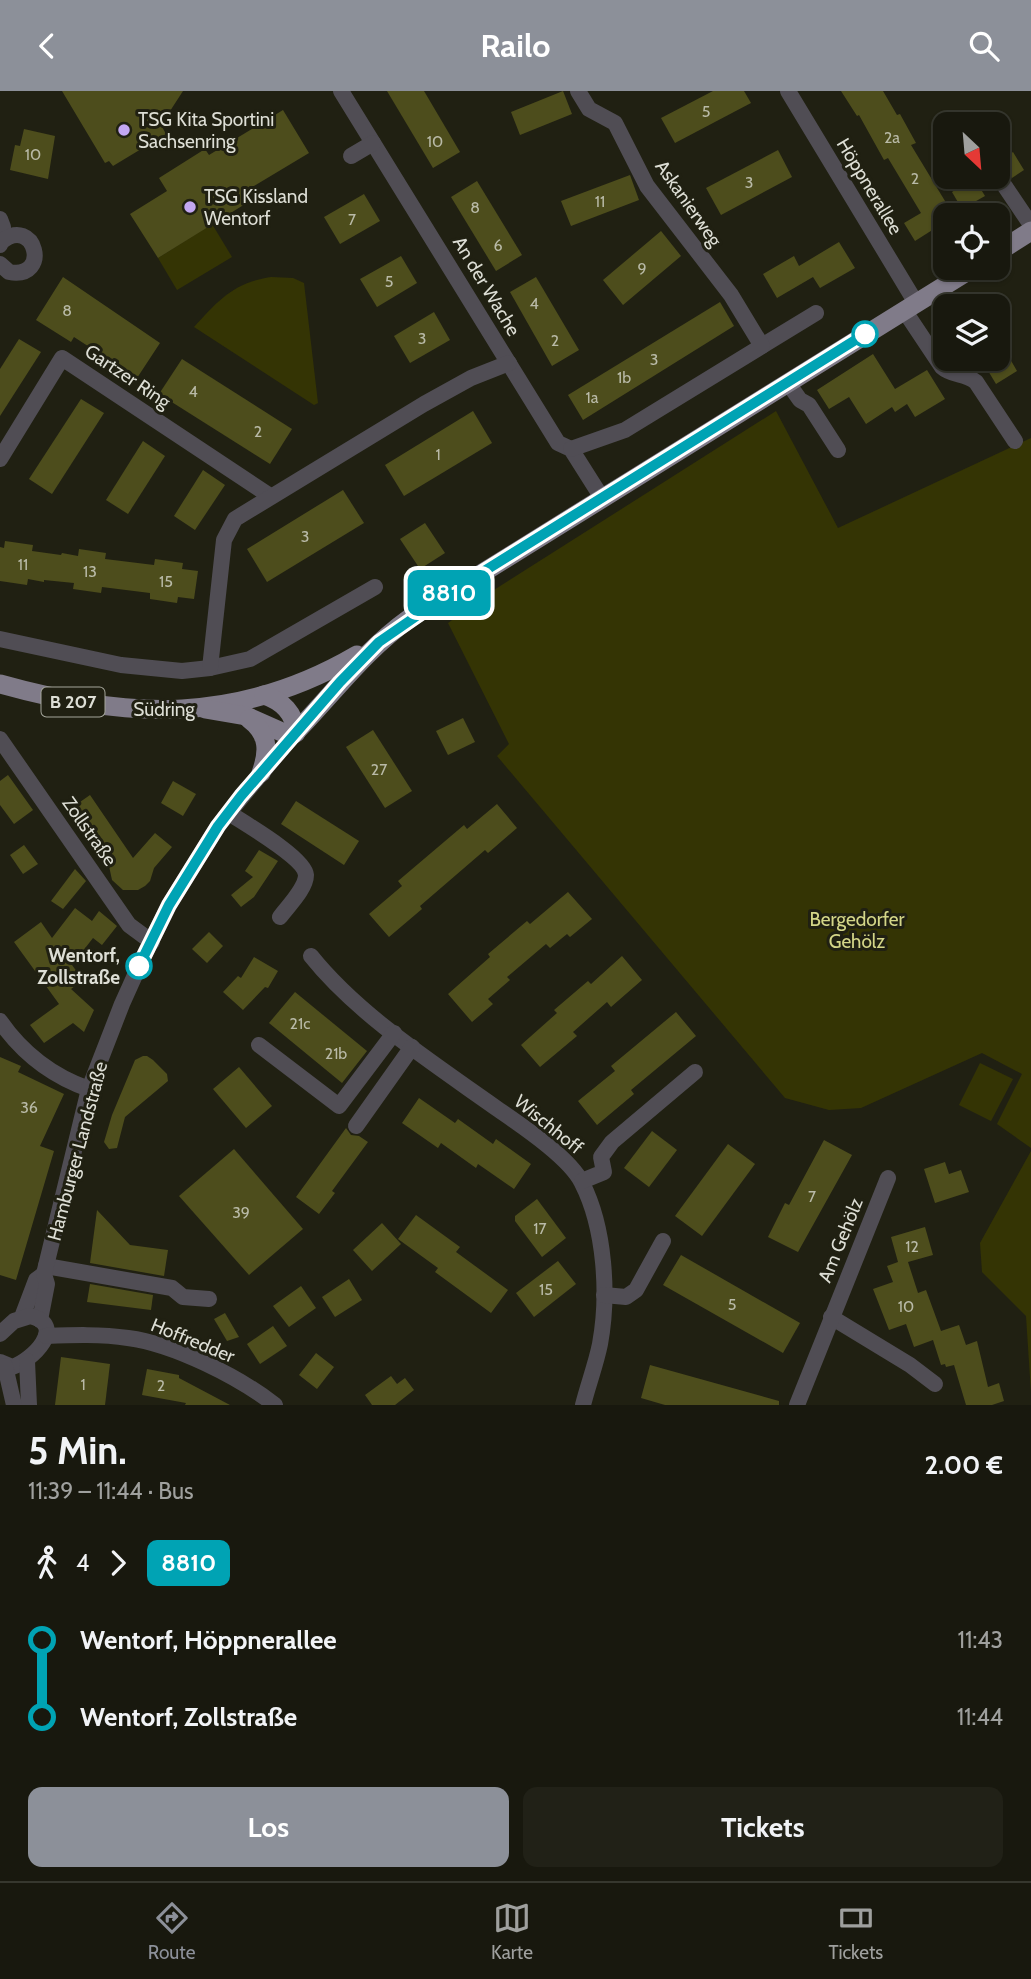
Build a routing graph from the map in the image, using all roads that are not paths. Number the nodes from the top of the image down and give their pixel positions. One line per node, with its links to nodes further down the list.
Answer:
1 (341, 91): 4 (street, An der Wache)
2 (578, 91): 16 (street, Askanierweg)
3 (788, 91): 14 (street, Höppnerallee)
4 (373, 143): 5 (street); 17 (street, An der Wache)
5 (351, 156)
6 (1007, 189): 8 (street)
7 (0, 219): 10 (street)
8 (1031, 225)
9 (1031, 232): 11 (main road)
10 (1, 243): 12 (street)
11 (1010, 245)
12 (0, 264)
13 (954, 280): 14 (main road, Hamburger Landstraße / B 207)
14 (910, 307): 18 (main road, Hamburger Landstraße / B 207); 19 (street, Höppnerallee)
15 (816, 313): 16 (street)
16 (762, 346): 20 (street)
17 (509, 363): 20 (street, An der Wache); 23 (street)
18 (788, 383): 21 (street); 24 (main road, Hamburger Landstraße / B 207)
19 (1015, 441)
20 (571, 449): 24 (street, An der Wache)
21 (838, 450)
22 (0, 459): 23 (street, Gartzer Ring)
23 (270, 496): 28 (street)
24 (602, 498): 27 (main road, Hamburger Landstraße / B 207)
25 (375, 587): 28 (street)
26 (0, 639): 28 (street)
27 (379, 642): 30 (main road, Südring / B 207); 33 (main road, Hamburger Landstraße / B 207)
28 (210, 668)
29 (0, 684): 31 (main road, Südring / B 207)
30 (264, 695): 31 (main road, Südring / B 207); 33 (main road)
31 (205, 709): 32 (main road, Südring / B 207)
32 (246, 716): 33 (main road, Südring / B 207); 35 (main road)
33 (295, 734): 35 (street, Hamburger Landstraße)
34 (0, 739): 38 (street, Zollstraße)
35 (261, 773): 36 (street, Hamburger Landstraße)
36 (229, 813): 37 (street); 38 (street, Hamburger Landstraße)
37 (280, 917)
38 (152, 941): 45 (street, Hamburger Landstraße)
39 (311, 956): 41 (street, Wischhoff)
40 (1, 1024): 45 (street)
41 (394, 1033): 42 (street); 43 (street, Wischhoff)
42 (259, 1045)
43 (412, 1047): 46 (street); 48 (street, Wischhoff)
44 (695, 1072): 48 (street)
45 (89, 1089): 50 (street, Hamburger Landstraße)
46 (356, 1126)
47 (888, 1178): 54 (street, Am Gehölz)
48 (582, 1181): 51 (street, Wischhoff)
49 (663, 1241): 51 (street)
50 (45, 1270): 52 (street); 53 (street, Hamburger Landstraße); 55 (street, Hamburger Landstraße)
51 (604, 1295): 63 (street, Wischhoff)
52 (209, 1299)
53 (22, 1317): 55 (street, Hoffredder); 56 (street)
54 (831, 1317): 59 (street); 64 (street, Am Gehölz)
55 (43, 1328): 57 (street); 62 (street, Hoffredder)
56 (0, 1334)
57 (27, 1361): 58 (street); 61 (street)
58 (3, 1364): 60 (street)
59 (935, 1384)
60 (14, 1405)
61 (29, 1405)
62 (275, 1405)
63 (583, 1405)
64 (796, 1405)

